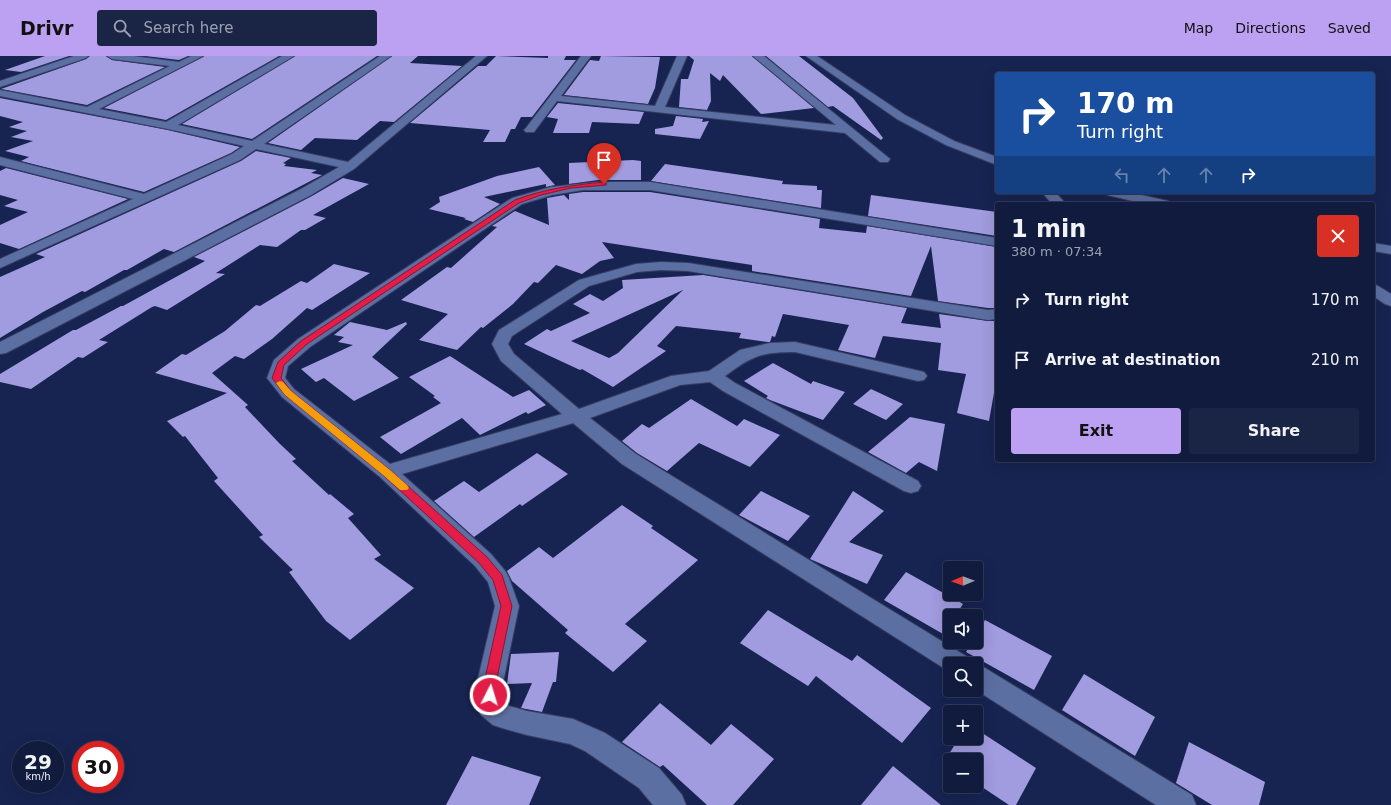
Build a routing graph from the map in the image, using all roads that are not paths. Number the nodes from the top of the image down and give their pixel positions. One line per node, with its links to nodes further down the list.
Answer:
1 (83, 56): 12 (street)
2 (112, 56): 11 (street)
3 (198, 56): 11 (street)
4 (289, 56): 17 (street)
5 (386, 56): 20 (street)
6 (482, 56): 24 (street)
7 (586, 56): 14 (street)
8 (682, 56): 15 (street)
9 (758, 56): 19 (street)
10 (811, 56): 22 (street)
11 (180, 64): 16 (street)
12 (0, 84)
13 (0, 93): 16 (street)
14 (554, 98): 15 (street); 18 (street)
15 (659, 109): 19 (street)
16 (88, 110): 17 (street)
17 (168, 126): 20 (street)
18 (530, 130)
19 (849, 130): 21 (street)
20 (255, 145): 24 (street); 27 (street)
21 (884, 158)
22 (995, 160)
23 (0, 161): 27 (street)
24 (350, 166): 37 (street)
25 (1050, 194): 28 (street)
26 (1120, 194): 29 (street)
27 (146, 198): 33 (street)
28 (1057, 202)
29 (1154, 202)
30 (995, 242): 41 (street)
31 (1375, 247): 32 (street)
32 (1391, 250)
33 (4, 259)
34 (1375, 289): 35 (street)
35 (1390, 299)
36 (995, 314): 40 (street)
37 (0, 349)
38 (714, 376): 39 (street); 40 (street); 42 (street)
39 (918, 376)
40 (576, 416): 41 (street); 43 (street)
41 (387, 472): 45 (street)
42 (911, 486)
43 (946, 657)
44 (983, 680): 46 (street)
45 (672, 805)
46 (1182, 805)

